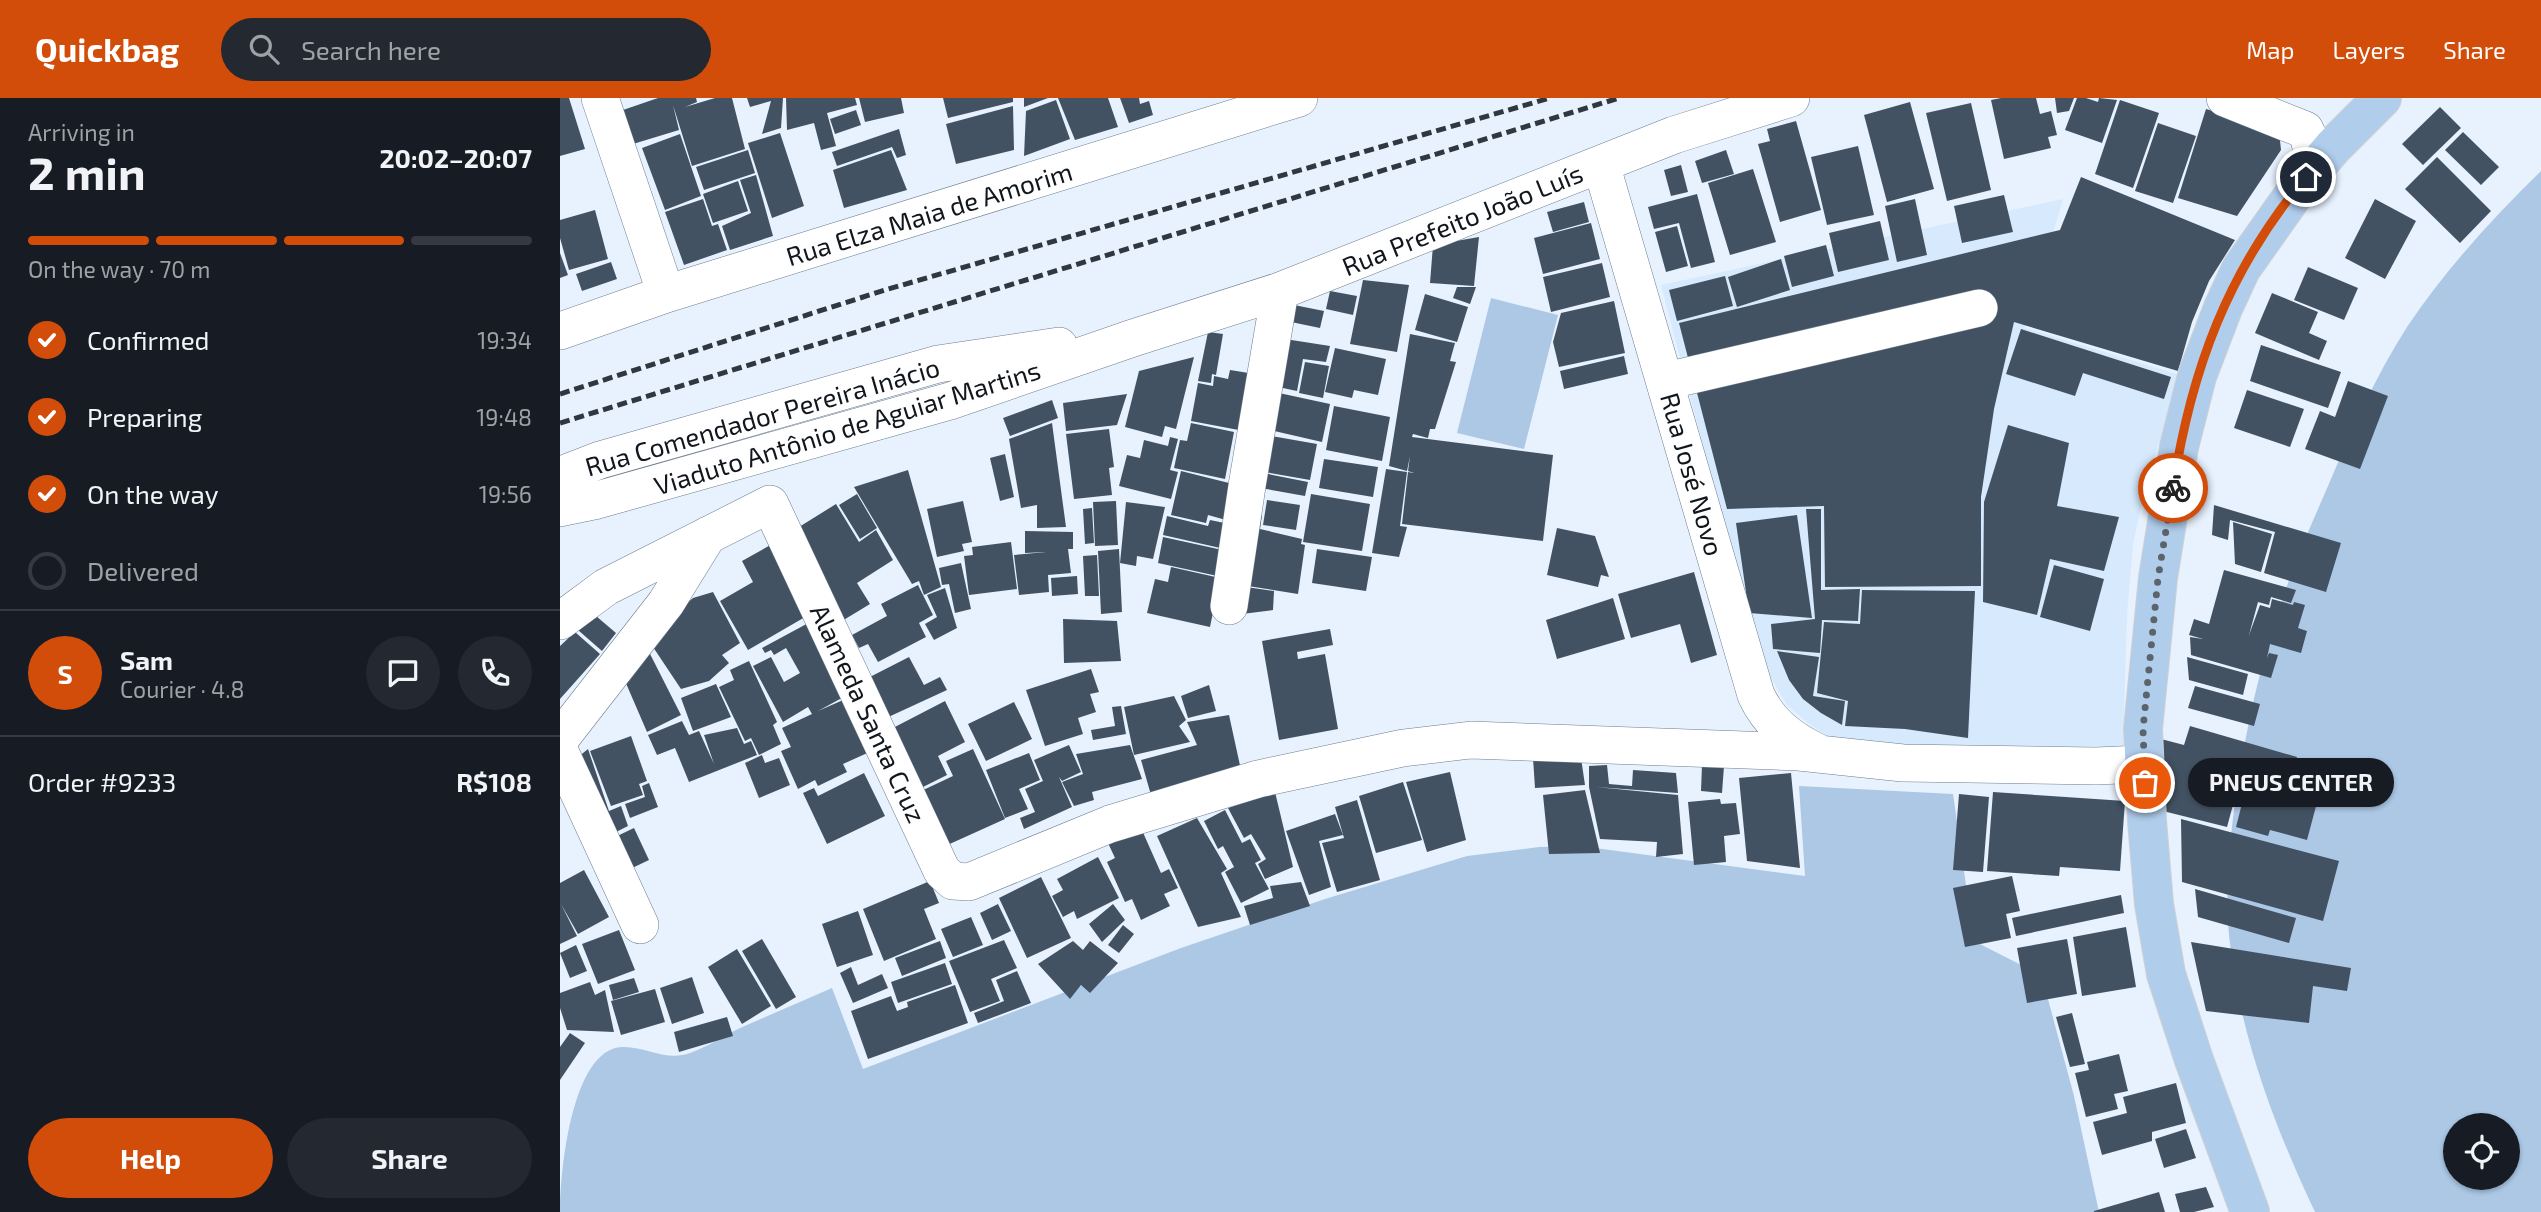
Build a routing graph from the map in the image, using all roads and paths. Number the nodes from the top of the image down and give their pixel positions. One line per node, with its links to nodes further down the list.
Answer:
1 (600, 98): 9 (street)
2 (1791, 98): 7 (street, Rua Prefeito João Luís)
3 (2225, 98): 6 (street)
4 (1295, 99): 9 (street, Rua Elza Maia de Amorim)
5 (2375, 105): 6 (main road)
6 (2319, 138): 24 (main road)
7 (1601, 163): 8 (street, Rua Prefeito João Luís); 13 (street, Rua José Novo)
8 (1280, 290): 12 (street, Rua Prefeito João Luís); 19 (street)
9 (666, 294): 11 (street, Rua Elza Maia de Amorim)
10 (1979, 308): 13 (street)
11 (560, 331)
12 (1133, 338): 14 (street, Rua Comendador Pereira Inácio); 15 (street, Viaduto Antônio de Aguiar Martins)
13 (1666, 381): 23 (street, Rua José Novo)
14 (560, 478)
15 (560, 508)
16 (708, 535): 17 (street); 21 (street); 23 (street, Alameda Santa Cruz)
17 (606, 587): 18 (street); 20 (street)
18 (560, 591)
19 (1229, 606)
20 (560, 621)
21 (560, 739)
22 (560, 752): 25 (street)
23 (1811, 754): 24 (street, Rua José Novo)
24 (2143, 764): 26 (main road)
25 (640, 925)
26 (2250, 1212)

